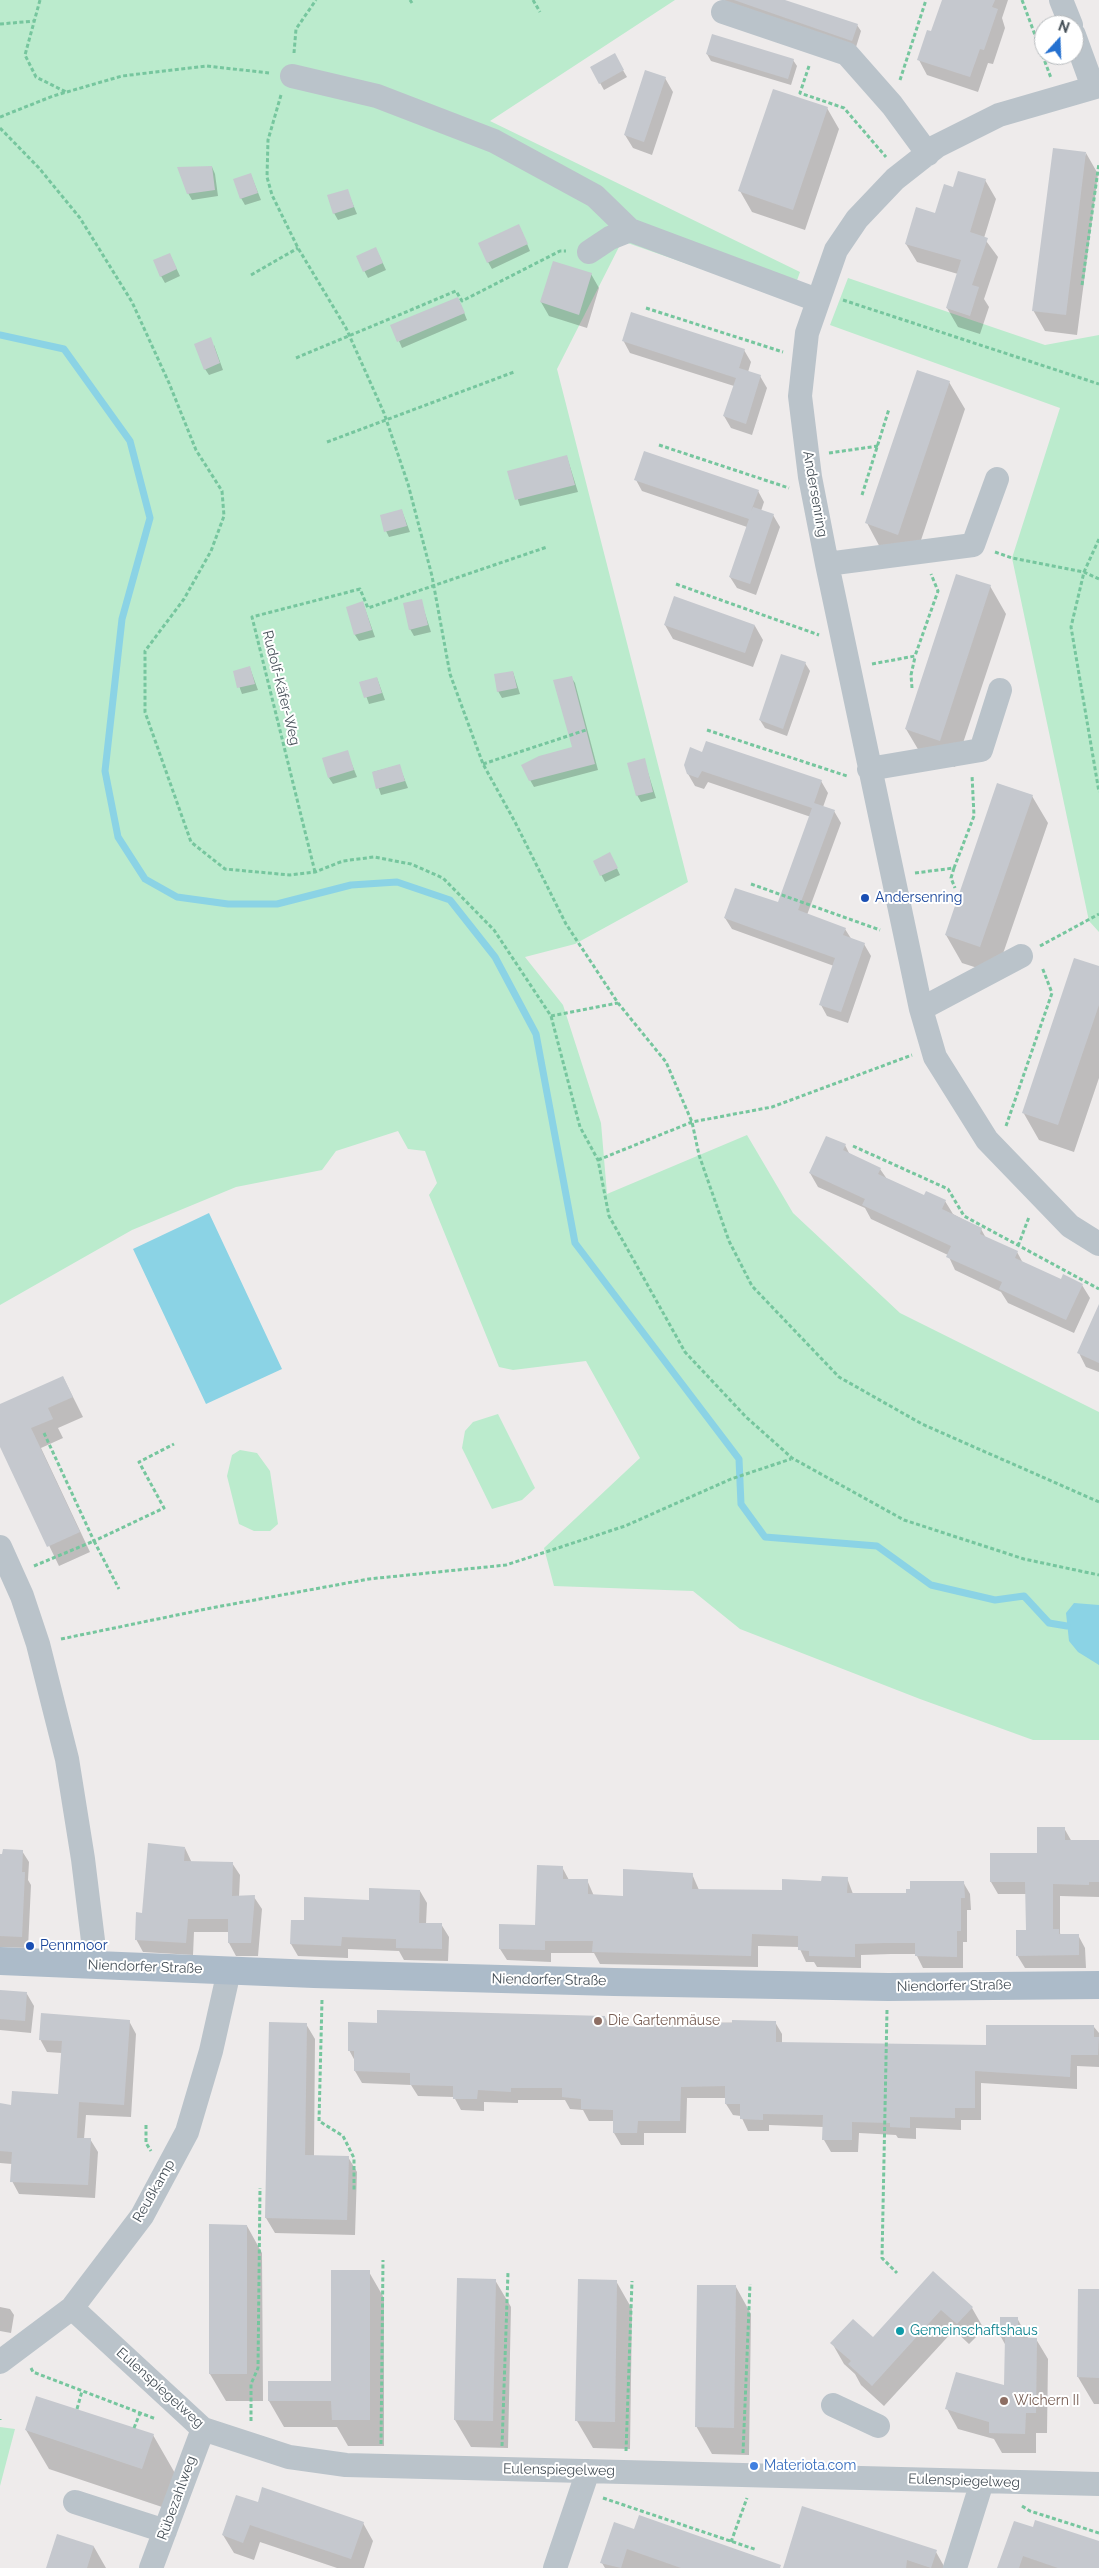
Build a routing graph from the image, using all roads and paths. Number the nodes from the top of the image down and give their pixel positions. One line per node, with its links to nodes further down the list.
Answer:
1 (40, 0): 10 (path)
2 (316, 0): 14 (path)
3 (533, 0): 7 (path)
4 (926, 0): 18 (path)
5 (1022, 0): 17 (path)
6 (1061, 0): 9 (street)
7 (540, 12)
8 (723, 12): 12 (street)
9 (1066, 15)
10 (35, 20): 11 (path); 16 (path)
11 (0, 24)
12 (816, 44): 18 (street); 23 (path)
13 (1084, 58): 15 (street)
14 (289, 76): 16 (path); 24 (street); 25 (path)
15 (1096, 86): 17 (street, Andersenring)
16 (67, 92): 19 (path)
17 (1058, 97): 21 (street, Andersenring)
18 (892, 105): 21 (street)
19 (0, 117)
20 (0, 128): 66 (path)
21 (928, 154): 23 (street, Andersenring)
22 (1099, 163): 28 (path)
23 (900, 175): 29 (street, Andersenring)
24 (630, 230): 26 (street); 29 (street)
25 (298, 248): 27 (path); 31 (path)
26 (590, 252): 31 (path)
27 (251, 275)
28 (1082, 285)
29 (818, 296): 33 (street, Andersenring); 35 (path)
30 (646, 308): 33 (path)
31 (349, 337): 32 (path); 37 (path)
32 (296, 358)
33 (802, 358): 41 (street, Andersenring)
34 (514, 372): 37 (path)
35 (1099, 384)
36 (890, 409): 40 (path)
37 (386, 419): 38 (path); 53 (path)
38 (327, 442)
39 (659, 445): 44 (path)
40 (878, 446): 41 (path); 43 (path)
41 (808, 456): 44 (street, Andersenring)
42 (997, 479): 46 (street)
43 (862, 495)
44 (814, 496): 49 (street, Andersenring)
45 (1099, 539): 50 (path)
46 (973, 545): 48 (street); 50 (path)
47 (547, 547): 53 (path)
48 (921, 553): 49 (street); 55 (path)
49 (827, 564): 54 (street, Andersenring)
50 (1084, 572): 51 (path); 64 (path)
51 (1099, 579)
52 (676, 584): 54 (path)
53 (434, 588): 62 (path); 66 (path, Rudolf-Käfer-Weg)
54 (843, 644): 56 (street, Andersenring)
55 (915, 656): 56 (path); 57 (path)
56 (848, 668): 63 (street, Andersenring)
57 (912, 688)
58 (1000, 690): 61 (street)
59 (586, 730): 62 (path)
60 (708, 730): 63 (path)
61 (970, 752): 63 (street); 65 (path)
62 (482, 764): 73 (path)
63 (871, 777): 67 (street, Andersenring)
64 (1099, 792)
65 (954, 868): 67 (path); 69 (path)
66 (315, 872): 75 (path)
67 (892, 876): 71 (street, Andersenring)
68 (751, 884): 71 (path)
69 (955, 888)
70 (1099, 914): 72 (path)
71 (906, 939): 74 (street, Andersenring)
72 (1021, 956): 74 (street); 79 (path)
73 (618, 1003): 75 (path); 77 (path)
74 (921, 1009): 76 (street, Andersenring)
75 (551, 1016): 80 (path)
76 (932, 1048): 77 (path); 79 (street, Andersenring)
77 (692, 1122): 80 (path); 88 (path)
78 (853, 1146): 83 (path)
79 (998, 1151): 81 (street, Andersenring)
80 (598, 1160): 87 (path)
81 (1045, 1199): 82 (street, Andersenring); 83 (path)
82 (1099, 1244)
83 (1018, 1246): 84 (path)
84 (1099, 1289)
85 (44, 1433): 89 (path)
86 (174, 1444): 89 (path)
87 (792, 1458): 91 (path); 94 (path)
88 (1099, 1502)
89 (94, 1541): 92 (path); 93 (path)
90 (0, 1547): 92 (street)
91 (1099, 1575)
92 (12, 1588): 94 (street)
93 (119, 1589)
94 (38, 1644): 96 (street)
95 (0, 1961): 96 (main road, Niendorfer Straße)
96 (96, 1966): 97 (main road, Niendorfer Straße)
97 (229, 1971): 98 (main road, Niendorfer Straße); 108 (street, Reußkamp)
98 (322, 1974): 100 (main road, Niendorfer Straße); 102 (path)
99 (1099, 1985): 100 (main road, Niendorfer Straße)
100 (888, 1987): 105 (path)
101 (260, 2188): 119 (path)
102 (354, 2192)
103 (383, 2260): 120 (path)
104 (508, 2272): 121 (path)
105 (897, 2273)
106 (632, 2281): 122 (path)
107 (750, 2284): 123 (path)
108 (72, 2308): 109 (street, Reußkamp); 118 (street, Eulenspiegelweg)
109 (20, 2348): 110 (street, Reußkamp); 111 (path)
110 (0, 2362)
111 (82, 2391): 113 (path); 114 (path)
112 (833, 2405): 116 (street)
113 (77, 2409)
114 (140, 2412): 115 (path); 117 (path)
115 (162, 2421)
116 (878, 2426)
117 (134, 2428)
118 (203, 2429): 119 (street, Eulenspiegelweg); 129 (street, Rübezahlweg)
119 (248, 2444): 120 (street, Eulenspiegelweg)
120 (381, 2465): 121 (street, Eulenspiegelweg)
121 (502, 2469): 124 (street, Eulenspiegelweg)
122 (626, 2472): 123 (street, Eulenspiegelweg); 124 (street, Eulenspiegelweg)
123 (749, 2475): 125 (street, Eulenspiegelweg); 131 (path)
124 (585, 2481): 131 (path); 134 (street)
125 (982, 2482): 126 (street, Eulenspiegelweg); 135 (street)
126 (1099, 2484)
127 (1014, 2501): 130 (path)
128 (75, 2502): 129 (street)
129 (165, 2531): 133 (street, Rübezahlweg)
130 (1099, 2533)
131 (731, 2542): 132 (path)
132 (757, 2550)
133 (152, 2568)
134 (555, 2568)
135 (955, 2568)

